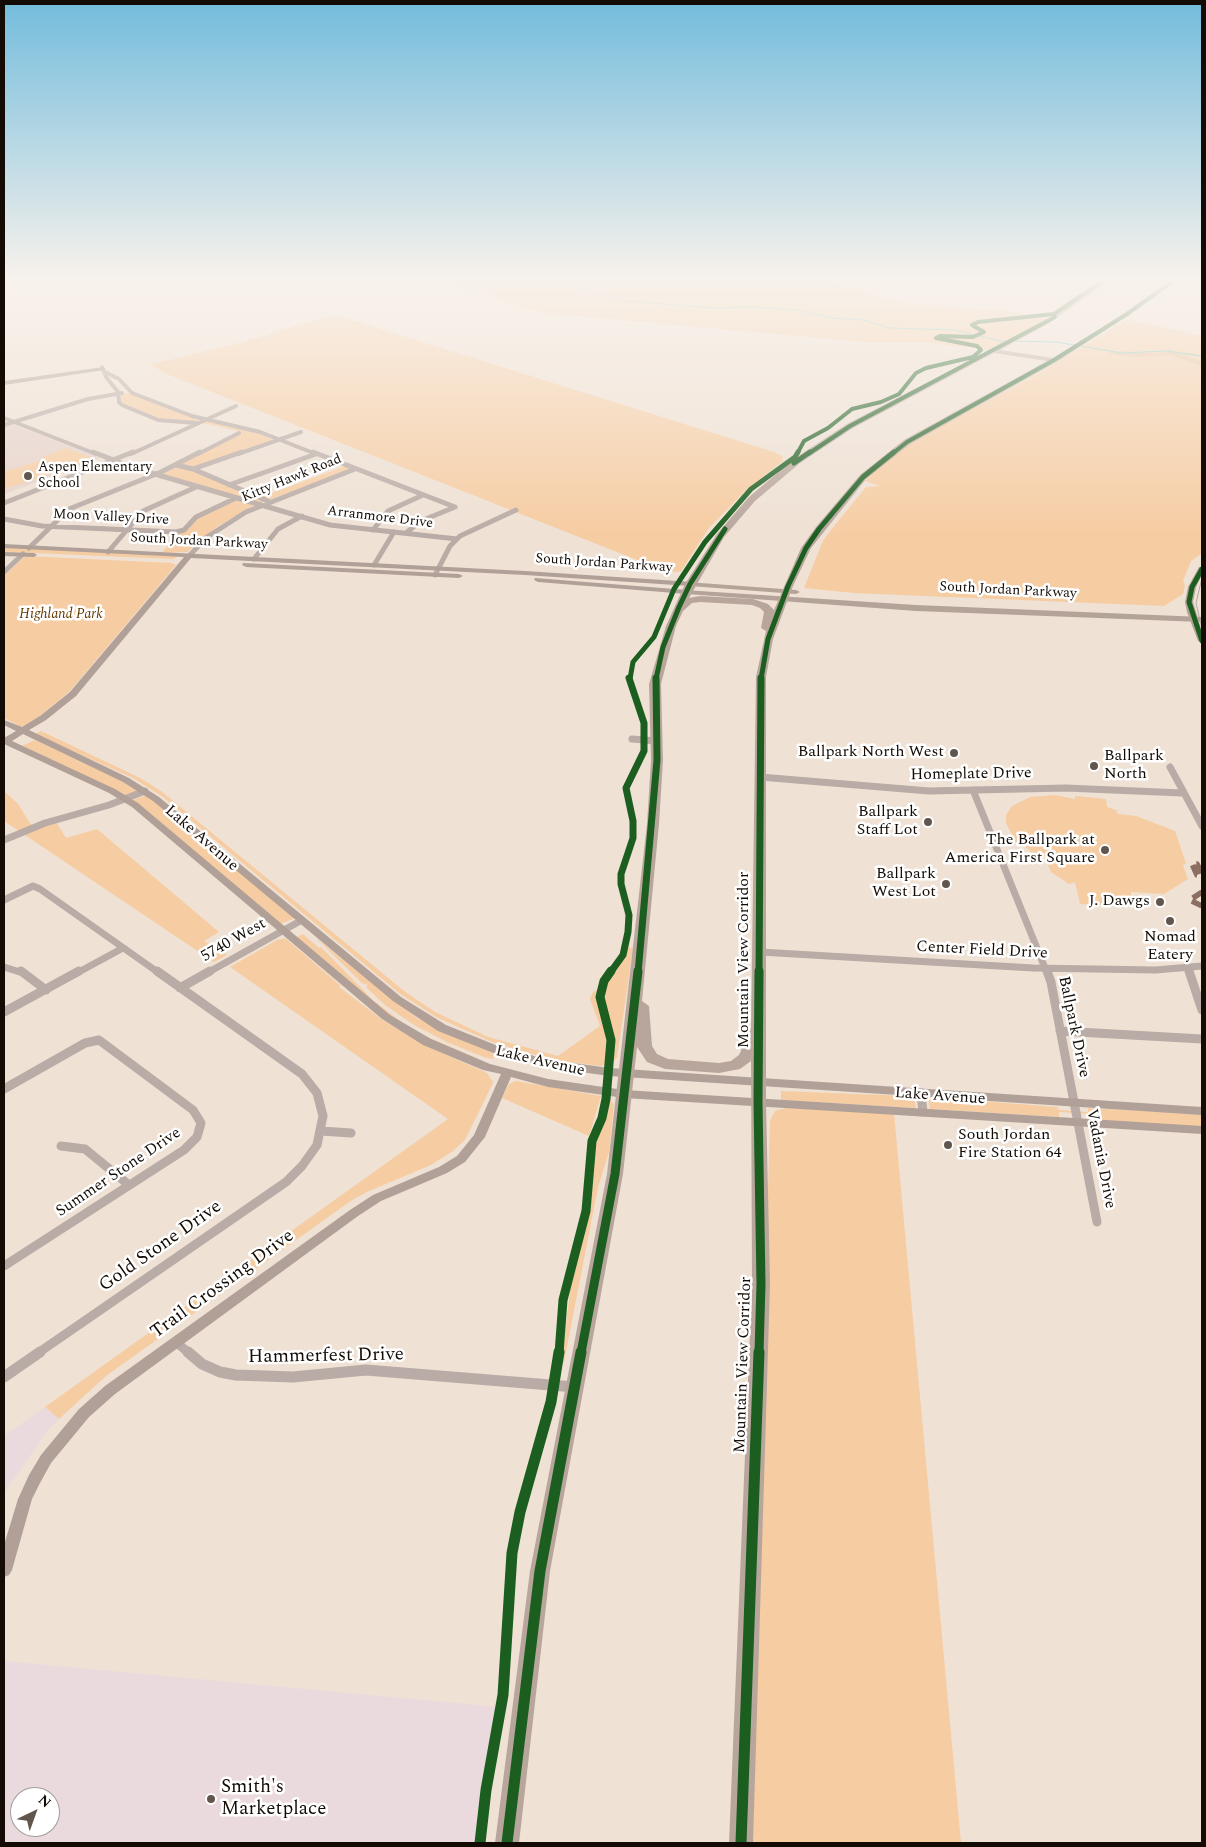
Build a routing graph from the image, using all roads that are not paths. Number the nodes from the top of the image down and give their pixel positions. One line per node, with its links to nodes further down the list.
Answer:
1 (966, 365): 49 (highway)
2 (1044, 365): 50 (highway, Mountain View Corridor)
3 (111, 368): 4 (street)
4 (103, 369): 5 (street); 6 (street); 7 (street)
5 (4, 383)
6 (129, 392): 7 (street); 10 (street)
7 (119, 394): 11 (street); 12 (street)
8 (236, 406): 10 (street)
9 (4, 418): 11 (street, Arranmore Drive)
10 (206, 420): 12 (street); 15 (street)
11 (12, 422): 13 (street); 17 (street, Arranmore Drive)
12 (198, 423): 17 (street); 18 (street)
13 (4, 425)
14 (301, 432): 15 (street)
15 (279, 440): 16 (street); 19 (street)
16 (316, 454): 20 (street); 22 (street)
17 (114, 461): 21 (street, Arranmore Drive); 27 (street)
18 (176, 465): 19 (street, Arranmore Drive); 21 (street)
19 (193, 469): 22 (street, Arranmore Drive)
20 (355, 469): 24 (street); 26 (street, Kitty Hawk Road)
21 (155, 474): 23 (street, Arranmore Drive); 32 (street)
22 (229, 485): 26 (street, Arranmore Drive)
23 (196, 487): 25 (street, Arranmore Drive); 33 (street)
24 (423, 495): 34 (street); 36 (street)
25 (236, 498): 28 (street, Arranmore Drive); 33 (street, Moon Valley Drive)
26 (269, 501): 28 (street, Kitty Hawk Road); 30 (street, Arranmore Drive)
27 (4, 503)
28 (260, 505): 30 (street, Arranmore Drive); 43 (street, Kitty Hawk Road)
29 (516, 510): 37 (street)
30 (302, 516): 34 (street, Arranmore Drive); 44 (street)
31 (4, 519): 32 (street, Moon Valley Drive)
32 (49, 526): 33 (street, Moon Valley Drive); 39 (street)
33 (126, 530): 40 (street)
34 (373, 530): 35 (street, Arranmore Drive)
35 (394, 532): 36 (street, Arranmore Drive); 45 (street)
36 (407, 532): 37 (street, Arranmore Drive)
37 (457, 539): 48 (street)
38 (4, 546): 39 (street, South Jordan Parkway)
39 (29, 548): 40 (street, South Jordan Parkway)
40 (108, 552): 43 (street, South Jordan Parkway)
41 (4, 554): 42 (street, South Jordan Parkway)
42 (23, 554): 43 (street, South Jordan Parkway); 47 (street)
43 (186, 559): 44 (street, South Jordan Parkway); 48 (street, South Jordan Parkway); 58 (street, Kitty Hawk Road)
44 (254, 559): 45 (street, South Jordan Parkway)
45 (374, 565): 48 (street, South Jordan Parkway)
46 (1202, 569): 54 (street)
47 (4, 572)
48 (437, 572): 49 (street, South Jordan Parkway)
49 (688, 588): 50 (main road, South Jordan Parkway); 52 (highway)
50 (785, 595): 51 (main road, South Jordan Parkway); 51 (main road, South Jordan Parkway); 55 (highway, Mountain View Corridor)
51 (995, 608): 54 (main road, South Jordan Parkway); 54 (main road, South Jordan Parkway)
52 (677, 612): 55 (highway); 61 (highway)
53 (1202, 612): 54 (main road, South Jordan Parkway)
54 (1195, 617): 56 (street)
55 (768, 639): 63 (highway, Mountain View Corridor)
56 (1202, 641)
57 (4, 722): 58 (street, Lake Avenue)
58 (23, 731): 60 (street, Kitty Hawk Road); 65 (street, Lake Avenue)
59 (632, 739): 61 (street)
60 (4, 741): 67 (street, Lake Avenue)
61 (657, 741): 76 (highway)
62 (1170, 767): 66 (street)
63 (760, 777): 64 (street, Homeplate Drive); 71 (highway, Mountain View Corridor)
64 (973, 790): 66 (street, Homeplate Drive); 79 (street, Ballpark Drive)
65 (145, 791): 67 (street); 72 (street, Lake Avenue)
66 (1182, 793): 68 (street)
67 (126, 799): 69 (street); 73 (street, Lake Avenue)
68 (1202, 826)
69 (4, 840)
70 (4, 900): 74 (street)
71 (760, 900): 75 (highway, Mountain View Corridor); 76 (highway)
72 (302, 920): 73 (street, 5740 West); 88 (street, Lake Avenue)
73 (282, 930): 81 (street, 5740 West); 87 (street, Lake Avenue)
74 (122, 948): 81 (street); 82 (street)
75 (760, 952): 79 (street, Center Field Drive); 89 (highway, Mountain View Corridor)
76 (640, 958): 88 (highway)
77 (1202, 966): 80 (street, Center Field Drive)
78 (4, 967): 82 (street)
79 (1046, 968): 80 (street, Center Field Drive); 85 (street, Ballpark Drive)
80 (1187, 968): 83 (street)
81 (180, 988): 99 (street)
82 (46, 990): 84 (street)
83 (1202, 1010)
84 (4, 1012)
85 (1060, 1031): 86 (street); 94 (street, Ballpark Drive)
86 (1202, 1039)
87 (508, 1074): 92 (street, Lake Avenue); 105 (street, Trail Crossing Drive)
88 (628, 1074): 89 (street, Lake Avenue); 92 (highway)
89 (758, 1082): 91 (street, Lake Avenue); 93 (highway, Mountain View Corridor)
90 (4, 1089): 102 (street, Summer Stone Drive)
91 (921, 1093): 94 (street, Lake Avenue); 96 (street)
92 (624, 1094): 93 (street, Lake Avenue); 107 (highway)
93 (758, 1102): 96 (street, Lake Avenue); 110 (highway, Mountain View Corridor)
94 (1074, 1103): 95 (street, Lake Avenue); 97 (street, Vadania Drive)
95 (1202, 1111)
96 (923, 1112): 97 (street, Lake Avenue)
97 (1078, 1122): 98 (street, Lake Avenue); 103 (street, Vadania Drive)
98 (1202, 1130)
99 (322, 1131): 100 (street); 106 (street, Gold Stone Drive)
100 (351, 1133)
101 (61, 1146): 102 (street)
102 (130, 1185): 104 (street, Summer Stone Drive)
103 (1097, 1222)
104 (4, 1265)
105 (176, 1342): 107 (street, Hammerfest Drive); 108 (street, Trail Crossing Drive)
106 (4, 1376)
107 (576, 1387): 109 (highway)
108 (4, 1570)
109 (507, 1843)
110 (741, 1843)

